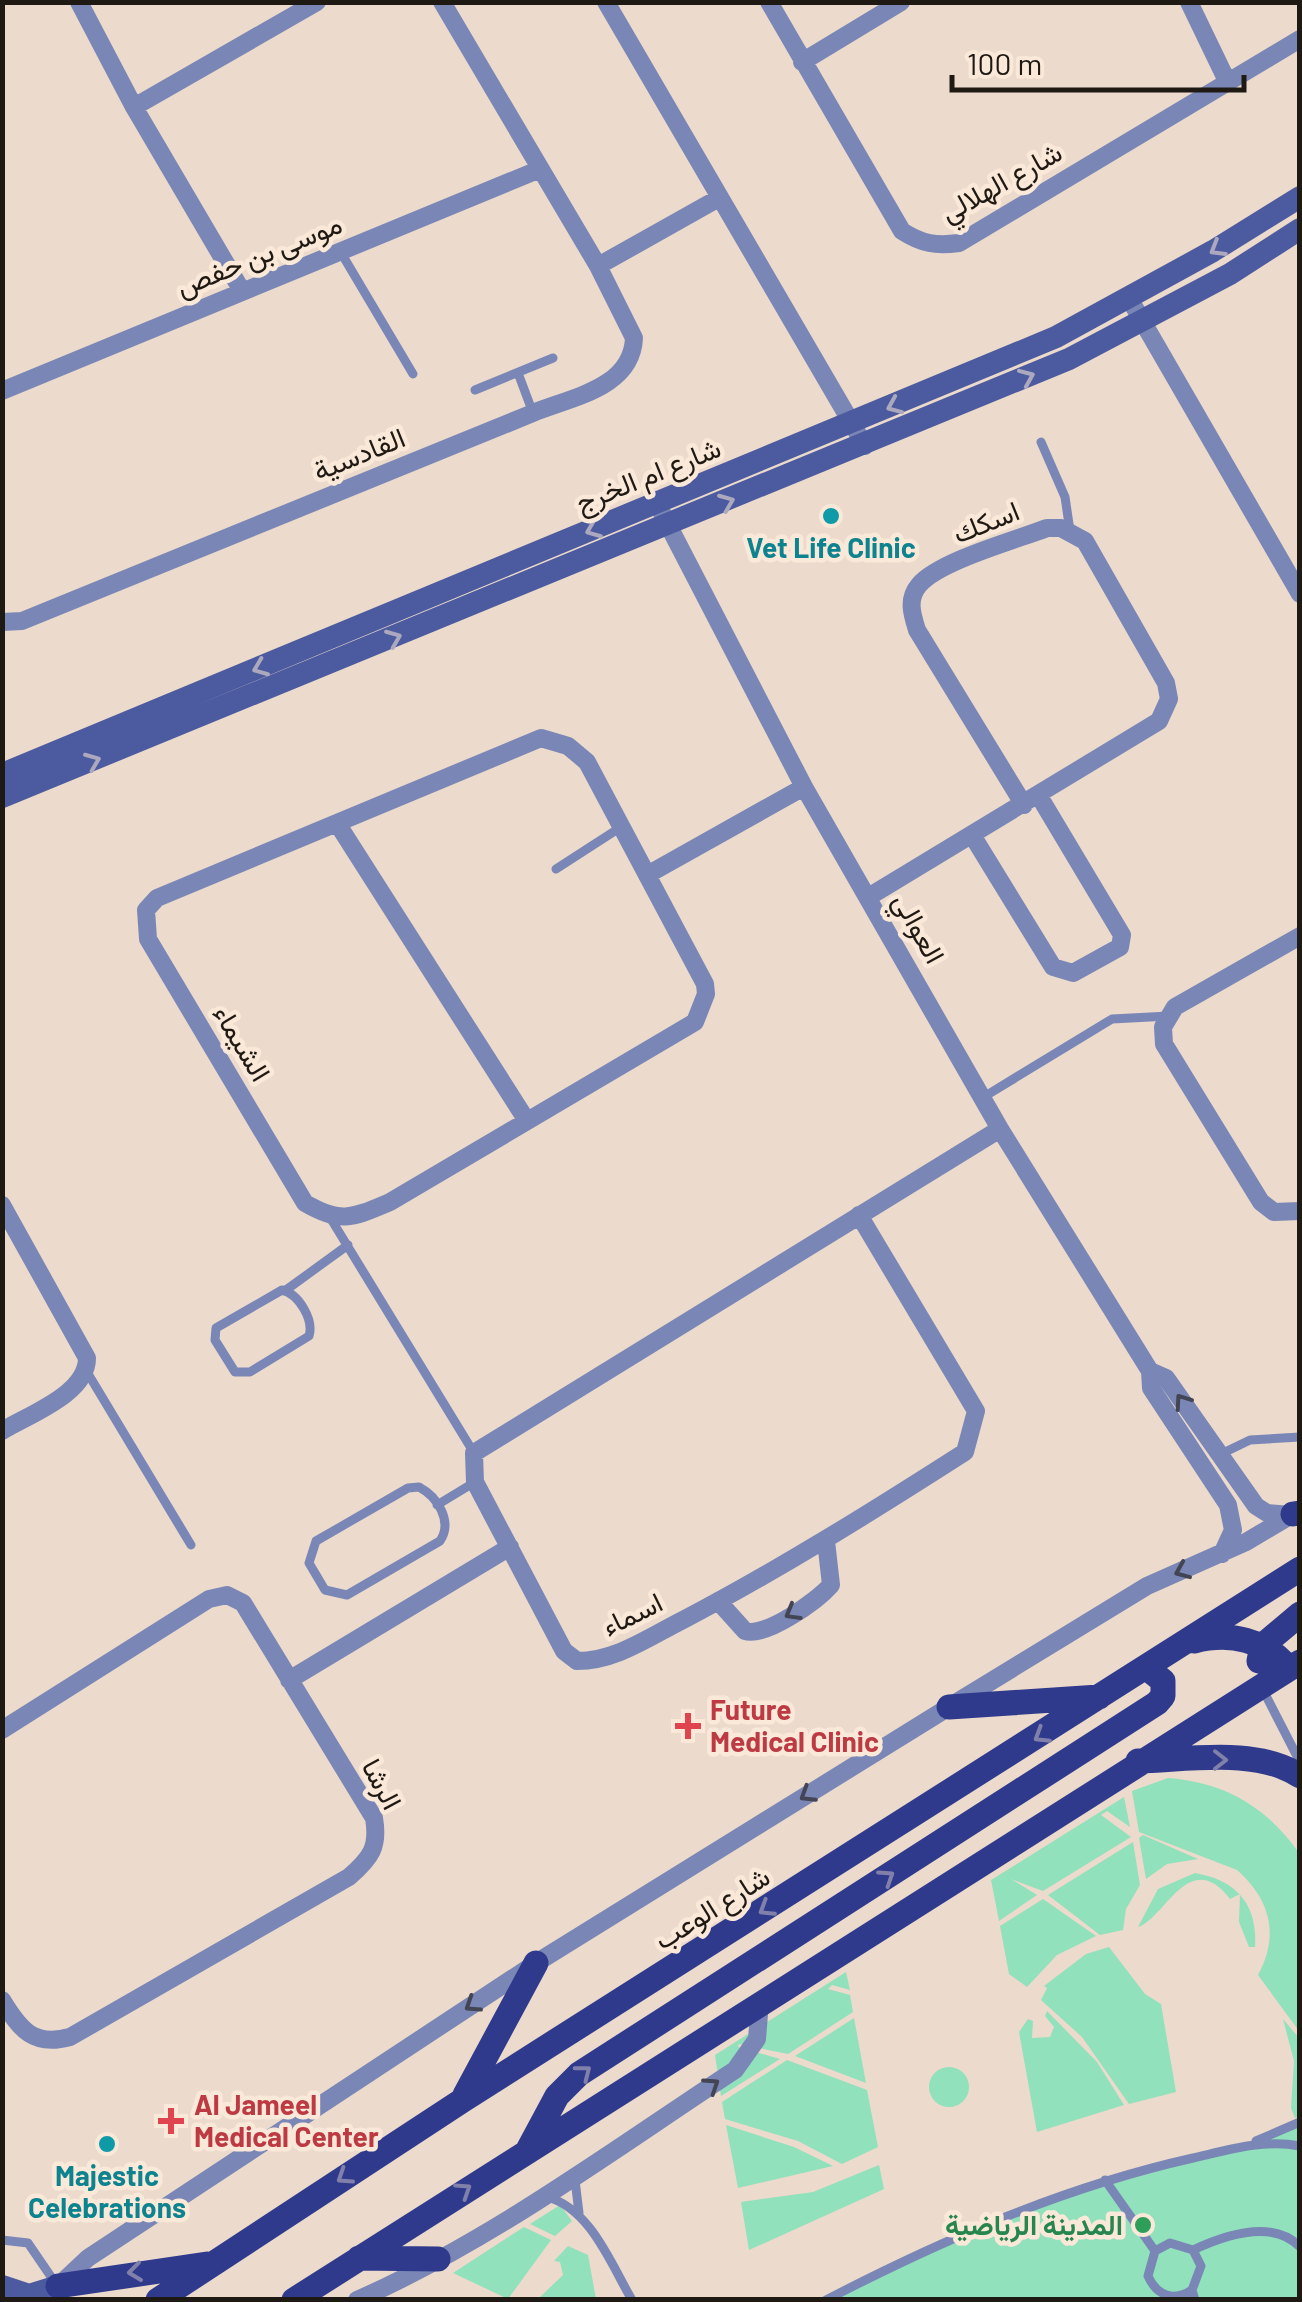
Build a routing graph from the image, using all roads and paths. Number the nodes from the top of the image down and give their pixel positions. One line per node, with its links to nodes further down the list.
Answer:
1 (79, 2): 11 (street)
2 (317, 2): 11 (street)
3 (442, 2): 12 (street, القادسية)
4 (606, 2): 14 (street)
5 (769, 2): 9 (street, شارع الهلالي)
6 (901, 2): 9 (street)
7 (1189, 2): 10 (street)
8 (1300, 39): 10 (street, شارع الهلالي)
9 (802, 62): 10 (street, شارع الهلالي)
10 (1228, 83)
11 (134, 106): 18 (street)
12 (538, 170): 16 (street, موسى بن حفص); 17 (street, القادسية)
13 (1300, 197): 19 (street, شارع ام الخرج, one-way to 19)
14 (719, 198): 17 (street); 27 (street)
15 (1300, 229): 20 (street, شارع ام الخرج)
16 (340, 251): 18 (street, موسى بن حفص); 23 (lane)
17 (598, 266): 26 (street, القادسية)
18 (242, 291): 25 (street, موسى بن حفص)
19 (1128, 298): 20 (street); 27 (street, شارع ام الخرج, one-way to 27)
20 (1144, 322): 29 (street, شارع ام الخرج, one-way to 20); 33 (street)
21 (553, 358): 22 (lane)
22 (518, 372): 24 (lane); 26 (lane)
23 (412, 374)
24 (475, 390)
25 (2, 391)
26 (533, 413): 34 (street, القادسية)
27 (854, 423): 29 (street); 30 (street, شارع ام الخرج)
28 (1041, 442): 32 (lane)
29 (865, 446): 31 (street, شارع ام الخرج, one-way to 29)
30 (658, 504): 31 (street, العوالي); 35 (street, شارع ام الخرج, one-way to 35)
31 (668, 526): 36 (street, العوالي); 37 (street, شارع ام الخرج, one-way to 31)
32 (1070, 532): 38 (street); 38 (street, اسكك)
33 (1300, 594)
34 (2, 622)
35 (2, 774)
36 (804, 788): 43 (street); 44 (street, العوالي)
37 (2, 797)
38 (1031, 800): 41 (street); 41 (street)
39 (337, 823): 40 (street, الشيماء); 48 (street); 53 (street, الشيماء)
40 (621, 827): 42 (lane); 43 (street, الشيماء)
41 (972, 835): 44 (street)
42 (556, 869)
43 (647, 875): 48 (street, الشيماء)
44 (870, 896): 47 (street, العوالي)
45 (1300, 936): 46 (street)
46 (1169, 1016): 47 (lane); 51 (street)
47 (982, 1098): 49 (street, العوالي)
48 (527, 1121): 53 (street, الشيماء)
49 (1000, 1129): 52 (street); 56 (street, العوالي)
50 (2, 1205): 57 (street)
51 (1300, 1211)
52 (859, 1215): 60 (street); 65 (street, اسماء)
53 (331, 1218): 54 (lane)
54 (348, 1245): 55 (lane); 60 (lane)
55 (286, 1290): 55 (lane)
56 (1150, 1370): 61 (street, العوالي, one-way to 56); 68 (street, العوالي)
57 (86, 1372): 58 (street); 66 (lane)
58 (2, 1431)
59 (1300, 1437): 61 (lane)
60 (474, 1453): 62 (street, اسماء)
61 (1220, 1455): 64 (street, العوالي)
62 (475, 1482): 63 (lane); 67 (street, اسماء)
63 (438, 1505): 63 (lane)
64 (1297, 1513): 68 (street, شارع الوعب)
65 (826, 1541): 70 (street, اسماء); 70 (street, one-way to 70)
66 (191, 1545)
67 (510, 1547): 70 (street, اسماء); 76 (street)
68 (1222, 1554): 79 (street, شارع الوعب, one-way to 79)
69 (1300, 1569): 72 (main road, شارع الوعب)
70 (718, 1601)
71 (1300, 1614): 73 (main road)
72 (1187, 1643): 73 (main road); 74 (main road, شارع الوعب)
73 (1262, 1646): 75 (main road); 77 (main road)
74 (1147, 1668): 78 (main road, شارع الوعب); 91 (main road, one-way to 74)
75 (1294, 1669): 77 (main road)
76 (290, 1680): 80 (street, الرشا); 85 (street, الرشا)
77 (1262, 1685): 81 (main road); 82 (lane)
78 (1104, 1697): 79 (main road); 87 (main road, شارع الوعب, one-way to 87)
79 (949, 1706): 84 (street, شارع الوعب, one-way to 84)
80 (2, 1730)
81 (1138, 1761): 83 (main road, one-way to 83); 86 (main road)
82 (1300, 1762)
83 (1300, 1776)
84 (536, 1963): 87 (main road); 104 (street, شارع الوعب, one-way to 104)
85 (2, 2000)
86 (760, 2002): 91 (main road); 92 (street, one-way to 86)
87 (463, 2100): 102 (main road, شارع الوعب, one-way to 102)
88 (1300, 2122): 89 (lane)
89 (1244, 2146): 90 (lane); 93 (lane)
90 (1300, 2146)
91 (528, 2150): 100 (main road, one-way to 91)
92 (576, 2174): 94 (street); 95 (lane)
93 (1105, 2180): 99 (lane); 111 (lane)
94 (542, 2196): 95 (lane); 101 (street)
95 (582, 2220): 110 (lane)
96 (2, 2240): 104 (lane)
97 (1300, 2247): 98 (lane)
98 (1193, 2250): 99 (lane); 105 (lane)
99 (1155, 2251): 106 (lane)
100 (358, 2258): 101 (main road); 108 (main road)
101 (438, 2259): 109 (street)
102 (212, 2263): 104 (main road, one-way to 104); 107 (main road, شارع الوعب)
103 (2, 2286): 104 (street)
104 (52, 2293)
105 (1194, 2295): 106 (lane)
106 (1176, 2298)
107 (158, 2300)
108 (294, 2300)
109 (357, 2300)
110 (632, 2300)
111 (826, 2300)

